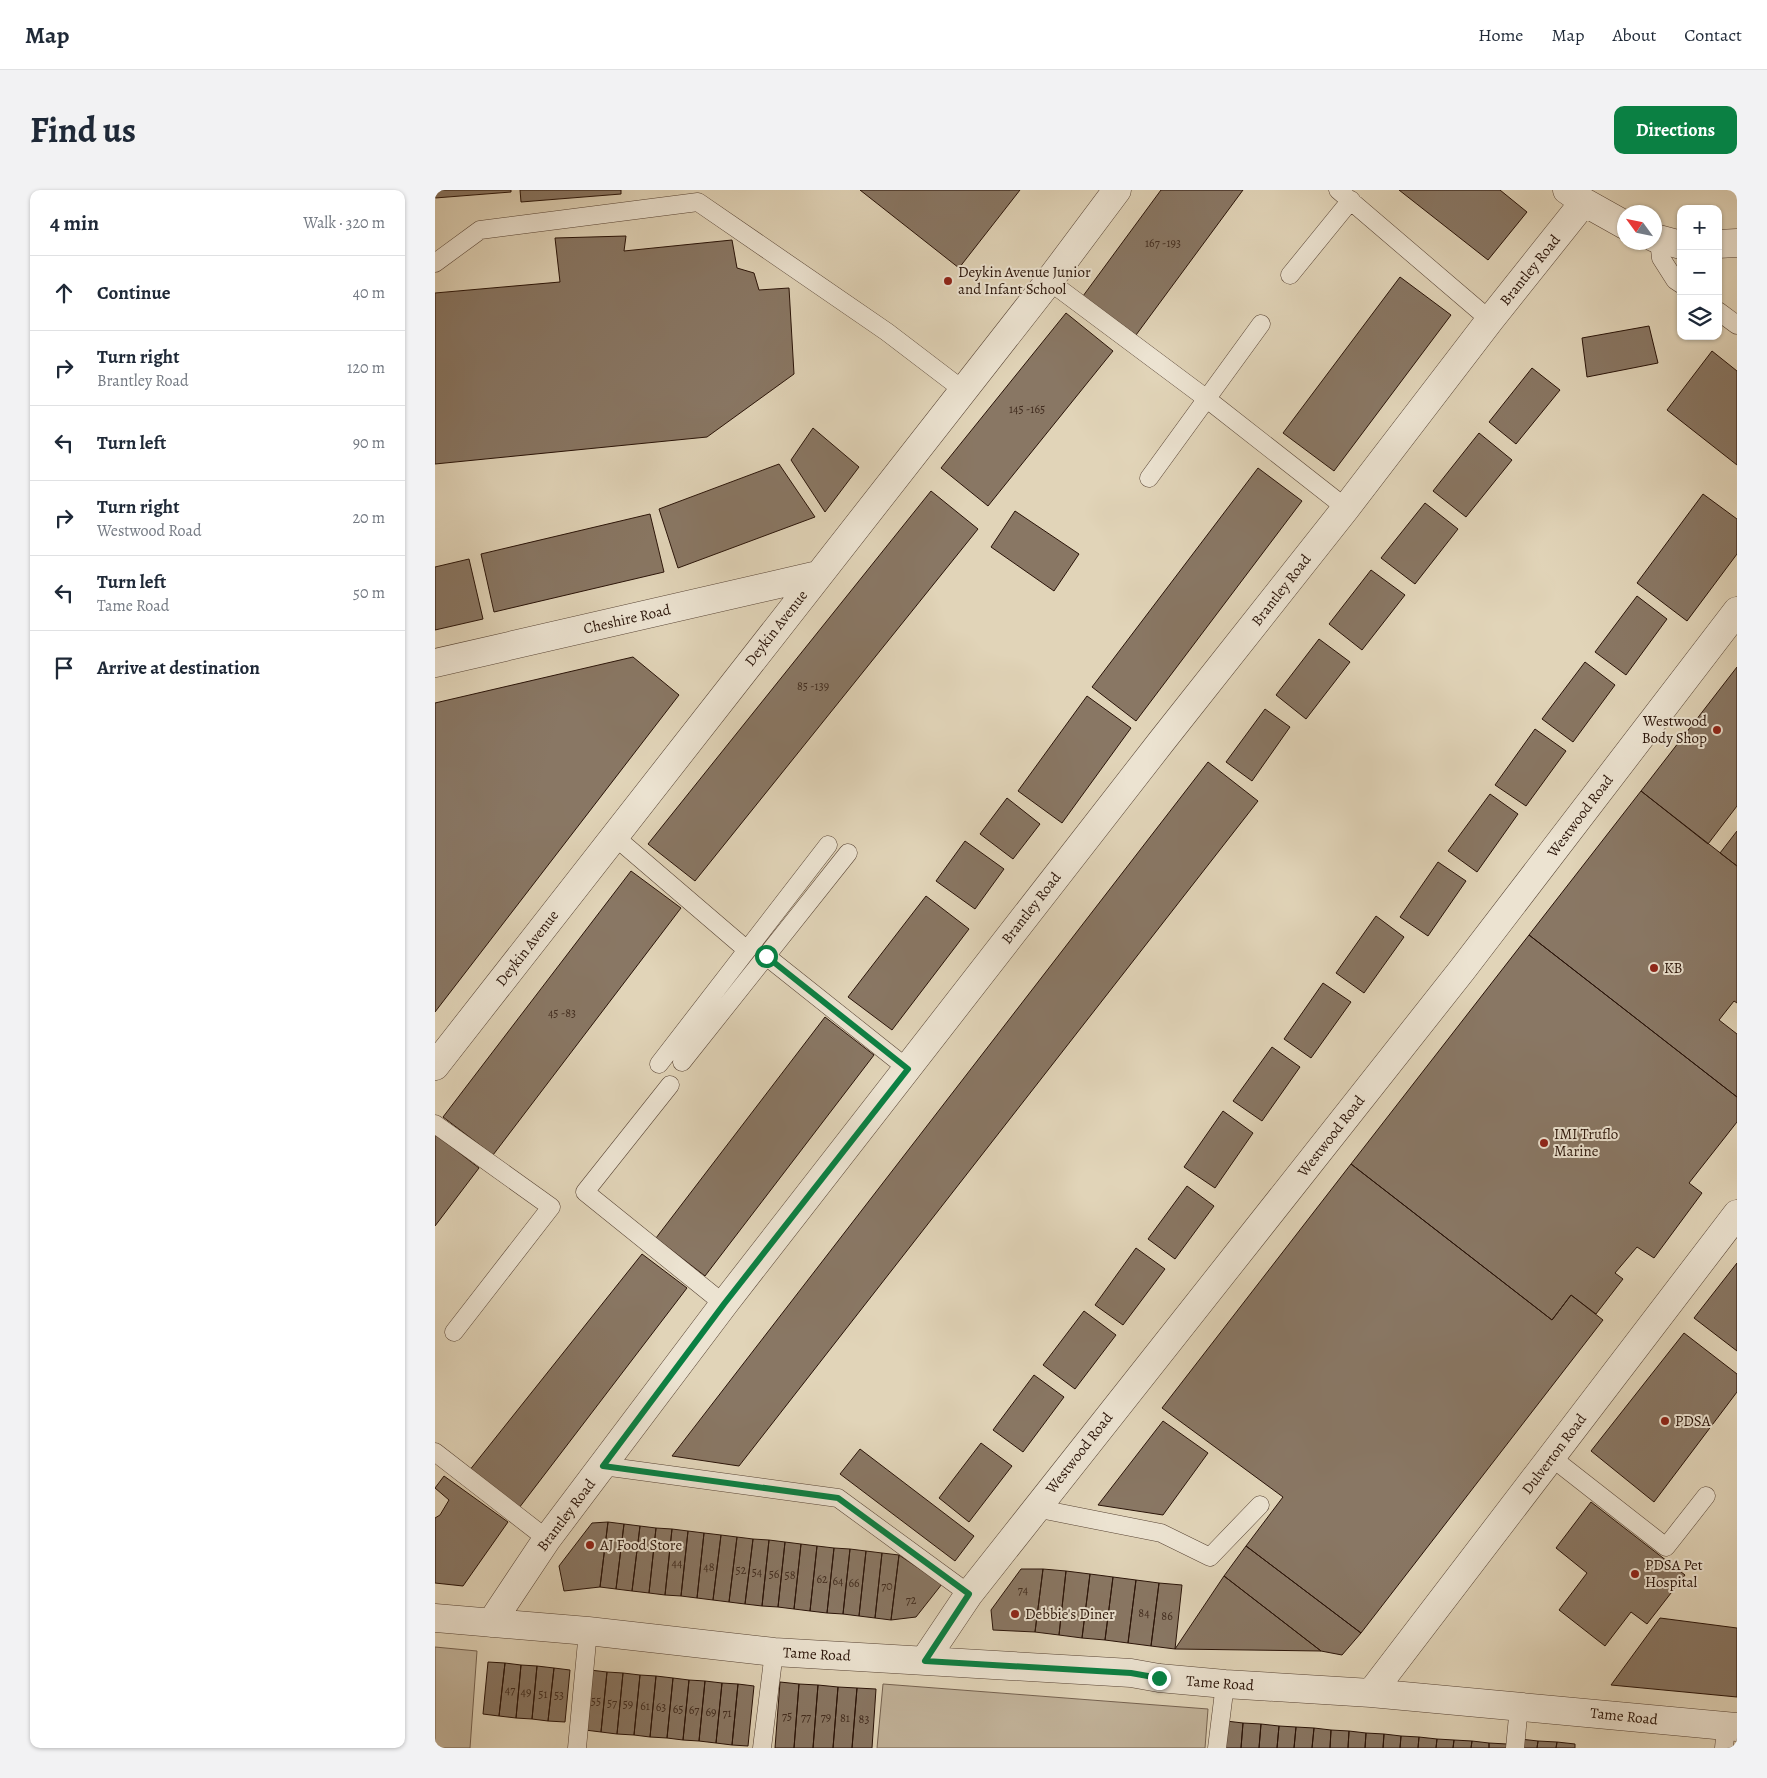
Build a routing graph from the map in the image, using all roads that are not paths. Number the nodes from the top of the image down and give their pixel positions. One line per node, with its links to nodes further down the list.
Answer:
1 (1117, 190): 10 (street, Deykin Avenue)
2 (1345, 195): 9 (lane); 13 (lane)
3 (1575, 196): 4 (street); 13 (street, Brantley Road)
4 (1617, 220)
5 (1665, 241): 11 (lane)
6 (1737, 243): 7 (street)
7 (1722, 244)
8 (435, 262): 16 (lane)
9 (1290, 275)
10 (1049, 281): 16 (street, Deykin Avenue); 17 (lane)
11 (1677, 281)
12 (1722, 314): 15 (lane)
13 (1490, 320): 19 (street, Brantley Road)
14 (1261, 324): 17 (lane)
15 (1737, 325)
16 (963, 390): 20 (street, Deykin Avenue)
17 (1207, 399): 18 (lane); 19 (lane)
18 (1149, 478)
19 (1346, 508): 31 (street, Brantley Road)
20 (818, 575): 22 (street, Cheshire Road); 23 (street, Deykin Avenue)
21 (1737, 611): 42 (street, Westwood Road)
22 (435, 663)
23 (614, 836): 26 (lane); 30 (street, Deykin Avenue)
24 (828, 845): 26 (lane)
25 (848, 854): 27 (lane)
26 (747, 950): 29 (lane)
27 (766, 956): 28 (lane); 31 (lane)
28 (682, 1062)
29 (659, 1064)
30 (435, 1066)
31 (908, 1069): 35 (street, Brantley Road)
32 (670, 1085): 35 (lane)
33 (435, 1124): 36 (lane)
34 (1737, 1214): 38 (street, Dulverton Road)
35 (724, 1304): 39 (street, Brantley Road)
36 (454, 1332)
37 (435, 1452): 43 (lane)
38 (1551, 1457): 40 (lane); 51 (street, Dulverton Road)
39 (603, 1466): 43 (street, Brantley Road); 44 (lane)
40 (1706, 1496)
41 (1260, 1505): 42 (lane)
42 (1035, 1508): 44 (street, Westwood Road)
43 (547, 1539): 46 (street, Brantley Road)
44 (969, 1594): 49 (street, Westwood Road)
45 (435, 1618): 46 (street, Tame Road)
46 (491, 1623): 47 (street, Tame Road)
47 (588, 1631): 48 (street, Tame Road); 54 (lane)
48 (774, 1652): 49 (street, Tame Road); 55 (lane)
49 (925, 1661): 50 (street, Tame Road)
50 (1225, 1684): 51 (street, Tame Road); 56 (lane)
51 (1371, 1693): 52 (street, Tame Road)
52 (1519, 1706): 53 (street, Tame Road); 57 (lane)
53 (1729, 1734)
54 (577, 1748)
55 (763, 1748)
56 (1217, 1748)
57 (1515, 1748)

